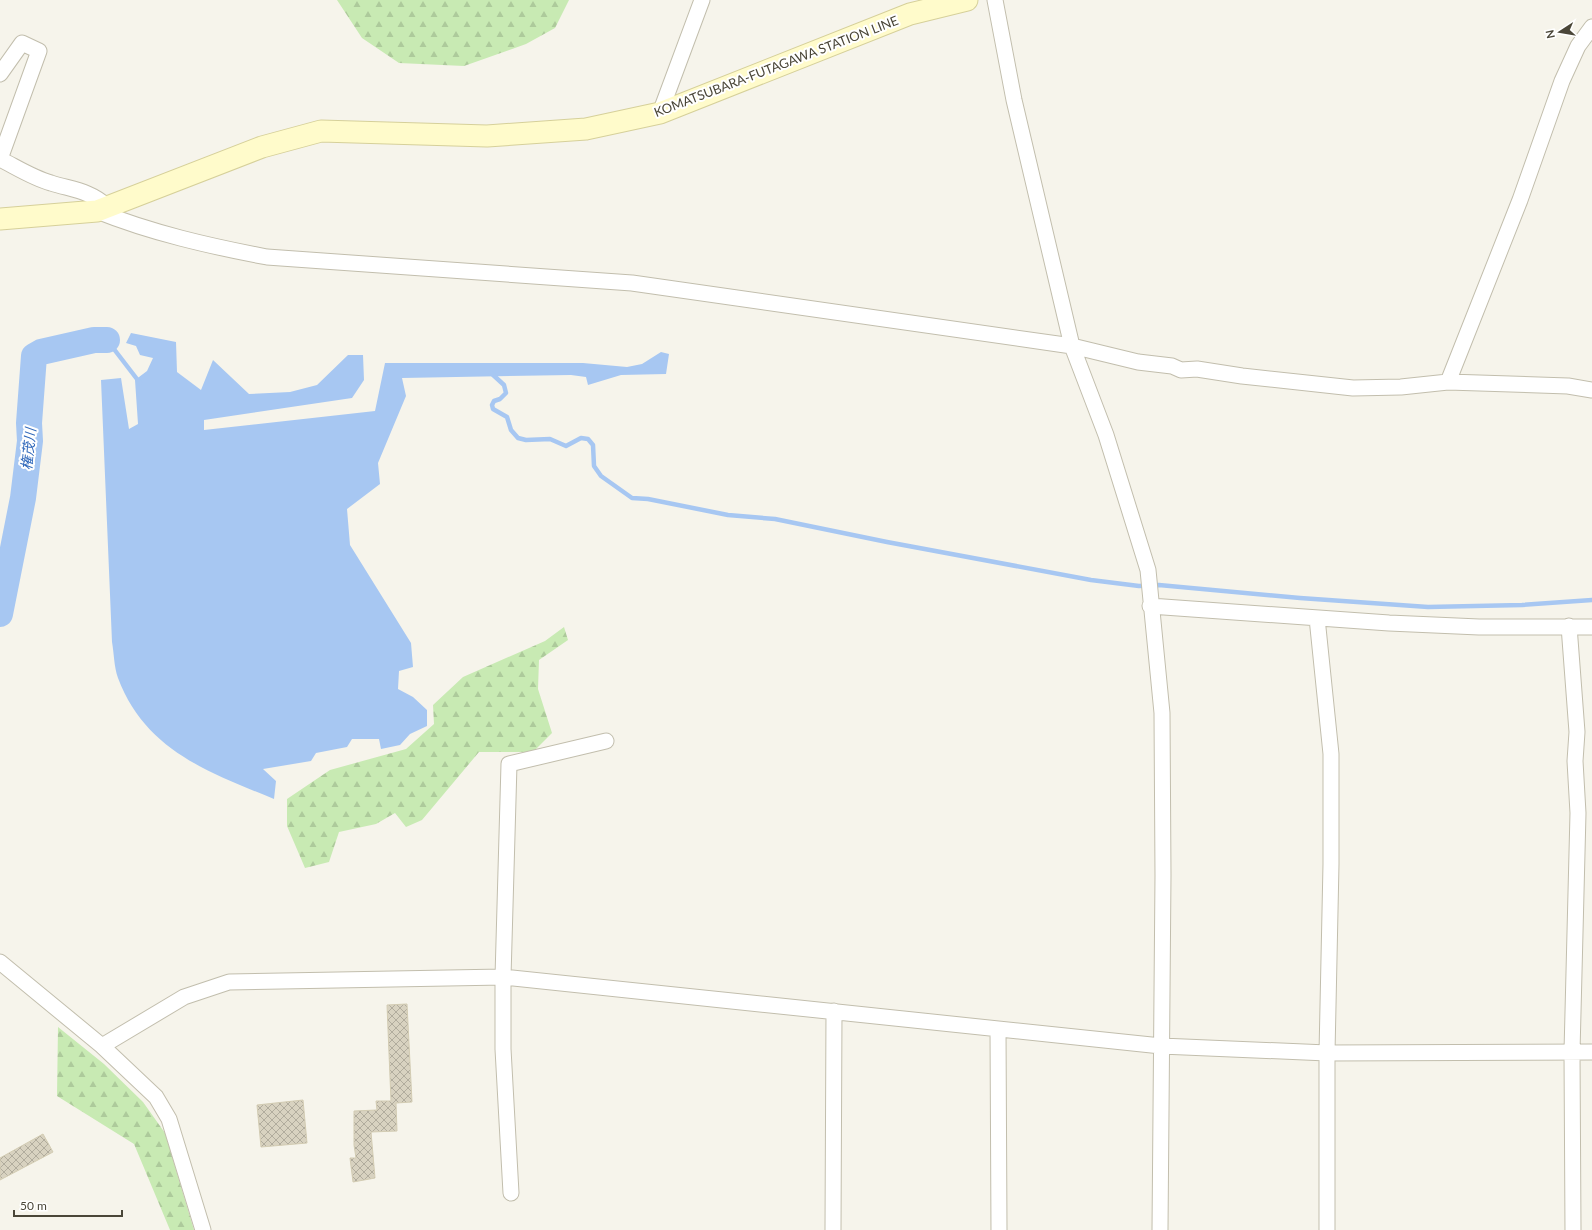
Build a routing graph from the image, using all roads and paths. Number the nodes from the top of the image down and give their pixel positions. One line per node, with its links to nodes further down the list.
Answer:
1 (702, 0): 6 (street)
2 (967, 0): 6 (main road, KOMATSUBARA-FUTAGAWA STATION LINE)
3 (994, 0): 10 (street)
4 (1592, 27): 11 (street)
5 (0, 74): 7 (street)
6 (660, 113): 8 (main road, KOMATSUBARA-FUTAGAWA STATION LINE)
7 (0, 159): 8 (street)
8 (102, 209): 9 (main road, KOMATSUBARA-FUTAGAWA STATION LINE); 10 (street)
9 (0, 219)
10 (1072, 346): 11 (street); 13 (street)
11 (1448, 382): 12 (street)
12 (1592, 390)
13 (1150, 601): 14 (street); 23 (street)
14 (1317, 618): 15 (street); 26 (street)
15 (1569, 626): 16 (street); 24 (street)
16 (1592, 627)
17 (606, 741): 19 (street)
18 (0, 962): 22 (street)
19 (503, 977): 20 (street); 22 (street); 27 (street)
20 (834, 1012): 21 (street); 29 (street)
21 (998, 1029): 23 (street); 30 (street)
22 (102, 1046): 28 (street)
23 (1161, 1046): 26 (street); 31 (street)
24 (1572, 1052): 25 (street); 26 (street); 33 (street)
25 (1592, 1052)
26 (1327, 1053): 32 (street)
27 (511, 1193)
28 (203, 1230)
29 (833, 1230)
30 (999, 1230)
31 (1160, 1230)
32 (1327, 1230)
33 (1573, 1230)

